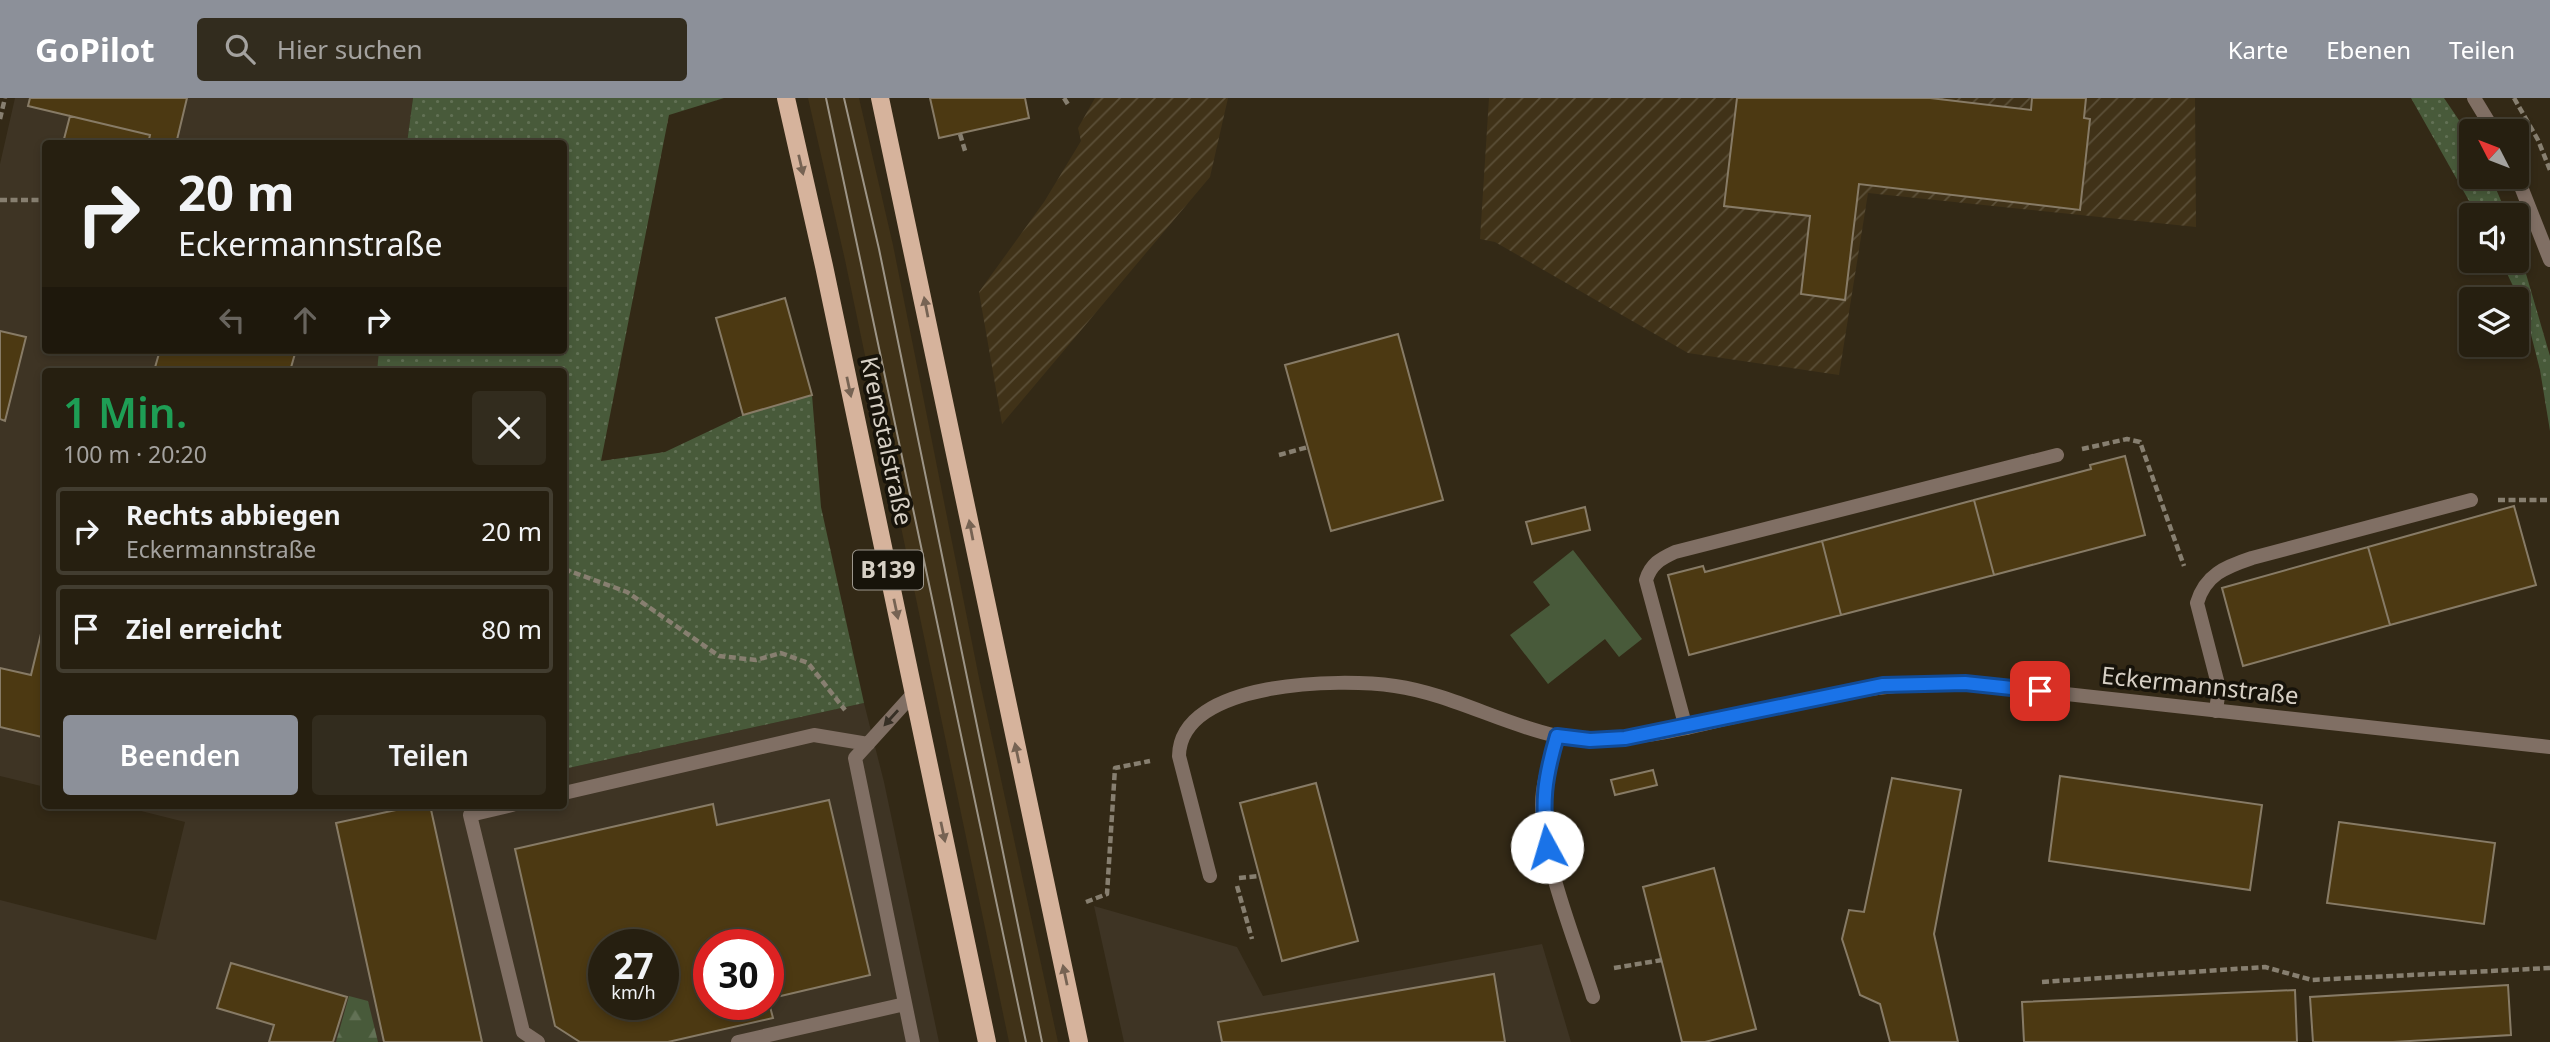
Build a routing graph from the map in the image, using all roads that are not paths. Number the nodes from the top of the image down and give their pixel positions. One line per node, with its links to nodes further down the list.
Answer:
1 (786, 98): 9 (main road, Kremstalstraße / B139, one-way to 9)
2 (880, 98): 24 (main road, one-way to 2)
3 (2474, 98): 4 (street)
4 (2487, 119)
5 (2522, 189): 6 (street)
6 (2550, 260)
7 (2057, 455): 11 (street)
8 (2471, 500): 10 (street)
9 (914, 693): 13 (street, one-way to 13); 23 (main road, Kremstalstraße / B139, one-way to 23)
10 (2216, 711): 11 (street, Eckermannstraße); 14 (street, Eckermannstraße)
11 (1686, 728): 12 (street, Eckermannstraße)
12 (1557, 736): 17 (street, Eckermannstraße); 18 (street)
13 (868, 744): 15 (street); 19 (street)
14 (2550, 747)
15 (567, 792)
16 (495, 809): 20 (street)
17 (1210, 876)
18 (1593, 997)
19 (905, 1004): 21 (street); 22 (street)
20 (538, 1042)
21 (738, 1042)
22 (913, 1042)
23 (987, 1042)
24 (1079, 1042)

